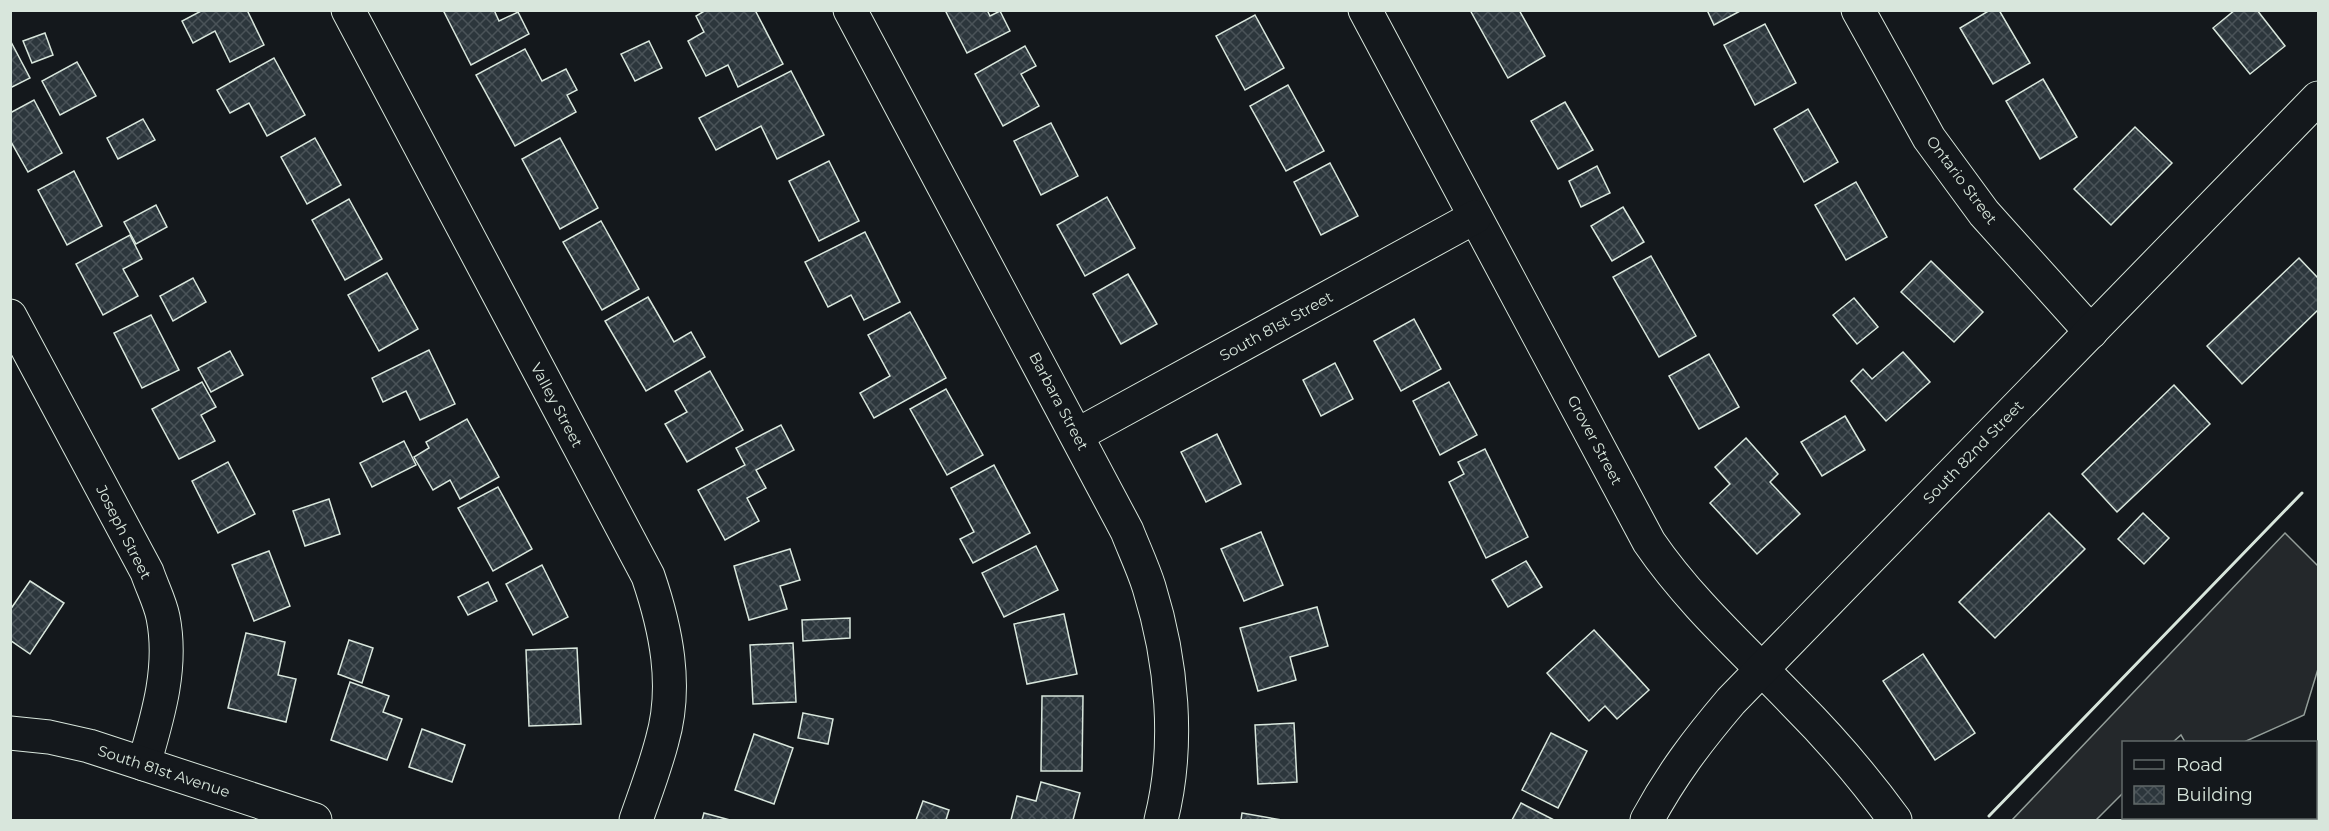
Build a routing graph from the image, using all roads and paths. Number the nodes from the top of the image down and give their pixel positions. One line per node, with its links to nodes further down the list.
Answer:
1 (348, 10): 14 (street, Valley Street)
2 (850, 10): 9 (street, Barbara Street)
3 (1365, 10): 6 (street, Grover Street)
4 (1858, 10): 8 (street, Ontario Street)
5 (2319, 98): 8 (street, South 82nd Street)
6 (1475, 217): 9 (street, South 81st Street); 10 (street, Grover Street)
7 (10, 316): 12 (street, Joseph Street)
8 (2091, 332): 10 (street, South 82nd Street)
9 (1077, 435): 15 (street, Barbara Street)
10 (1761, 669): 16 (street, South 82nd Street); 17 (street, Grover Street)
11 (10, 733): 12 (street, South 81st Avenue)
12 (144, 764): 13 (street, South 81st Avenue)
13 (315, 820)
14 (636, 820)
15 (1161, 820)
16 (1647, 820)
17 (1895, 820)

